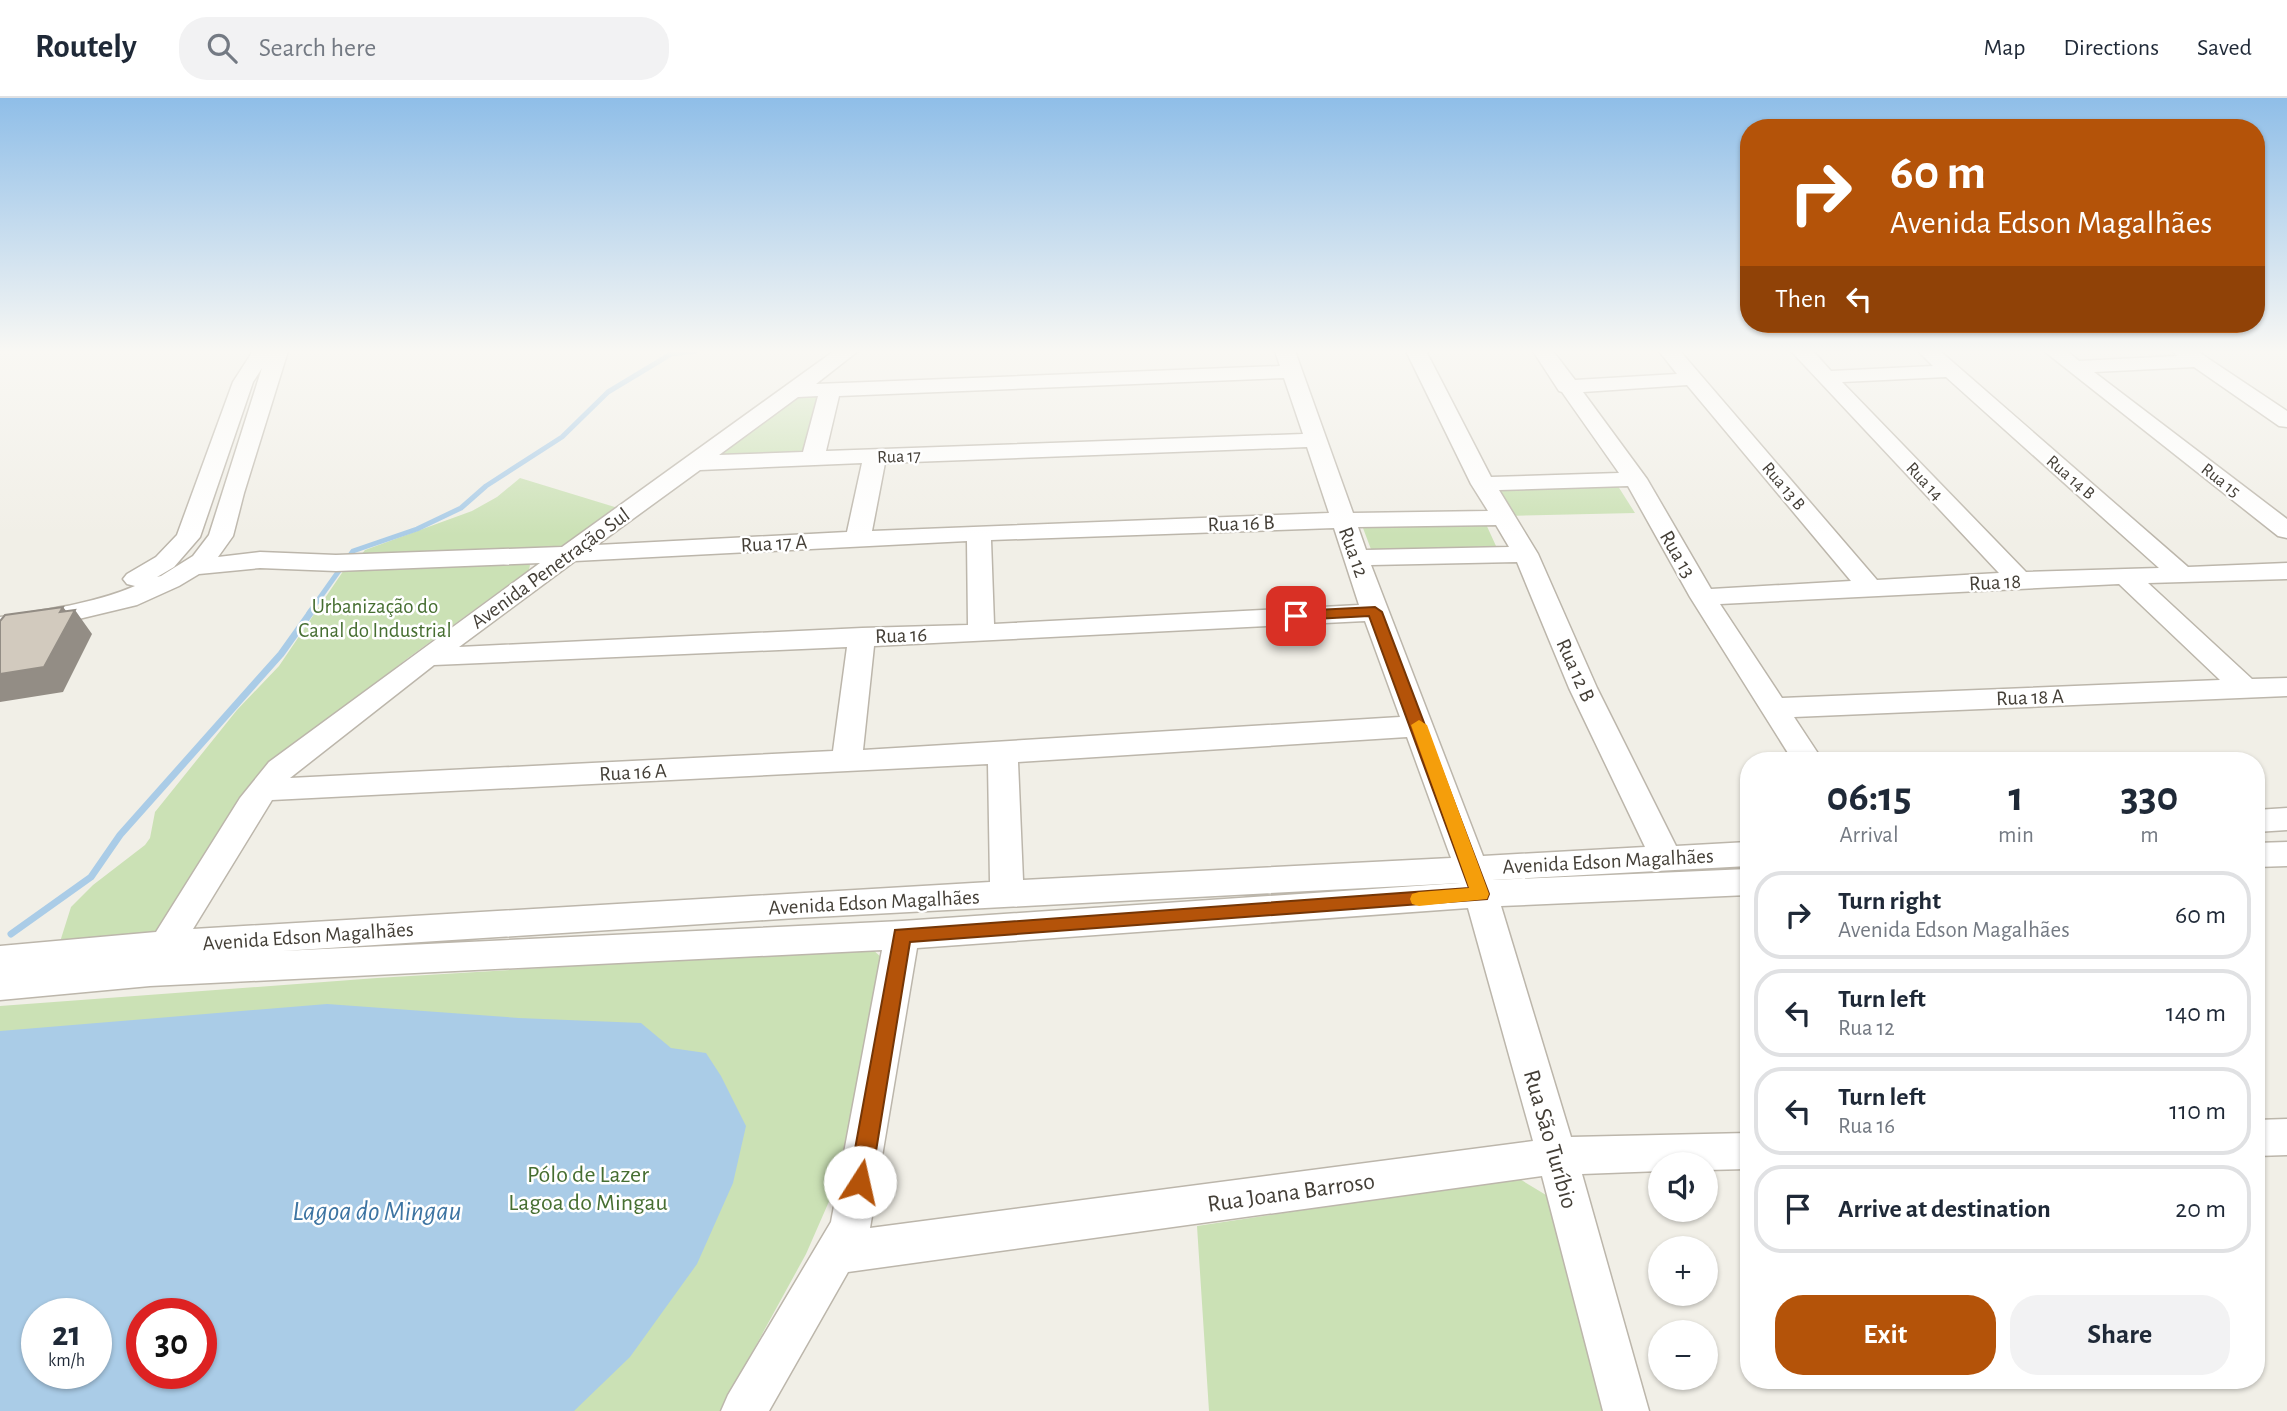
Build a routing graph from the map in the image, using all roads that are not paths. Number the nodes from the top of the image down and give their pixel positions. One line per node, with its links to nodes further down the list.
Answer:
1 (232, 412): 35 (street)
2 (258, 412): 22 (street)
3 (764, 412): 15 (street, Avenida Penetração Sul)
4 (825, 412): 14 (street)
5 (1306, 412): 12 (street, Rua 12)
6 (1447, 412): 17 (street, Rua 12 B)
7 (1585, 412): 16 (street, Rua 13)
8 (1720, 412): 33 (street, Rua 13 B)
9 (1860, 412): 32 (street, Rua 14)
10 (1998, 412): 30 (street, Rua 14 B)
11 (2133, 412): 20 (street, Rua 15)
12 (1315, 440): 13 (street, Rua 17); 19 (street, Rua 12)
13 (876, 457): 14 (street, Rua 17); 23 (street)
14 (813, 459): 15 (street, Rua 17)
15 (693, 463): 24 (street, Avenida Penetração Sul)
16 (1635, 479): 17 (street); 34 (street, Rua 13)
17 (1483, 484): 18 (street, Rua 12 B)
18 (1504, 519): 19 (street, Rua 16 B); 25 (street, Rua 12 B)
19 (1342, 520): 21 (street, Rua 16 B); 26 (street, Rua 12)
20 (2287, 531)
21 (979, 533): 23 (street, Rua 17 A); 38 (street)
22 (221, 536): 27 (street); 28 (street)
23 (858, 539): 24 (street, Rua 17 A)
24 (569, 554): 27 (street, Rua 17 A); 40 (street, Avenida Penetração Sul)
25 (1526, 554): 26 (street); 54 (street, Rua 12 B)
26 (1357, 558): 36 (street, Rua 12)
27 (260, 560): 28 (street, Rua 17 A)
28 (194, 567): 37 (street)
29 (2287, 571): 30 (street, Rua 18)
30 (2182, 575): 31 (street, Rua 18)
31 (2126, 577): 32 (street, Rua 18); 42 (street)
32 (2019, 580): 33 (street, Rua 18)
33 (1871, 589): 34 (street, Rua 18)
34 (1703, 597): 43 (street, Rua 13)
35 (0, 609)
36 (1375, 612): 38 (street, Rua 16); 44 (street, Rua 12)
37 (0, 625)
38 (981, 633): 39 (street, Rua 16)
39 (862, 636): 40 (street, Rua 16); 47 (street)
40 (427, 657): 48 (street, Avenida Penetração Sul)
41 (2287, 687): 42 (street, Rua 18 A)
42 (2245, 688): 43 (street, Rua 18 A)
43 (1773, 708): 45 (street, Rua 13)
44 (1419, 726): 46 (street); 55 (street, Rua 12)
45 (1802, 752)
46 (1003, 753): 47 (street, Rua 16 A); 57 (street)
47 (847, 761): 48 (street, Rua 16 A)
48 (262, 790): 61 (street, Avenida Penetração Sul)
49 (2287, 819): 50 (street)
50 (2265, 820)
51 (2287, 853): 52 (street)
52 (2265, 854)
53 (1740, 855): 54 (street, Avenida Edson Magalhães)
54 (1655, 868): 55 (street, Avenida Edson Magalhães); 56 (street, Avenida Edson Magalhães)
55 (1476, 881): 57 (street, Avenida Edson Magalhães); 59 (street, Avenida Edson Magalhães); 67 (street, Rua São Turíbio)
56 (1740, 881)
57 (1007, 895): 58 (street, Avenida Edson Magalhães)
58 (796, 905): 60 (street); 61 (street, Avenida Edson Magalhães)
59 (902, 936): 60 (street, Avenida Edson Magalhães); 68 (street)
60 (782, 942): 61 (street, Avenida Edson Magalhães)
61 (158, 958): 62 (street, Avenida Edson Magalhães); 63 (street, Avenida Edson Magalhães)
62 (0, 960)
63 (0, 985)
64 (2265, 1138): 65 (street)
65 (2287, 1138)
66 (1740, 1151): 67 (street, Rua Joana Barroso)
67 (1557, 1156): 68 (street, Rua Joana Barroso); 70 (street, Rua São Turíbio)
68 (835, 1253): 69 (street)
69 (744, 1411)
70 (1626, 1411)

